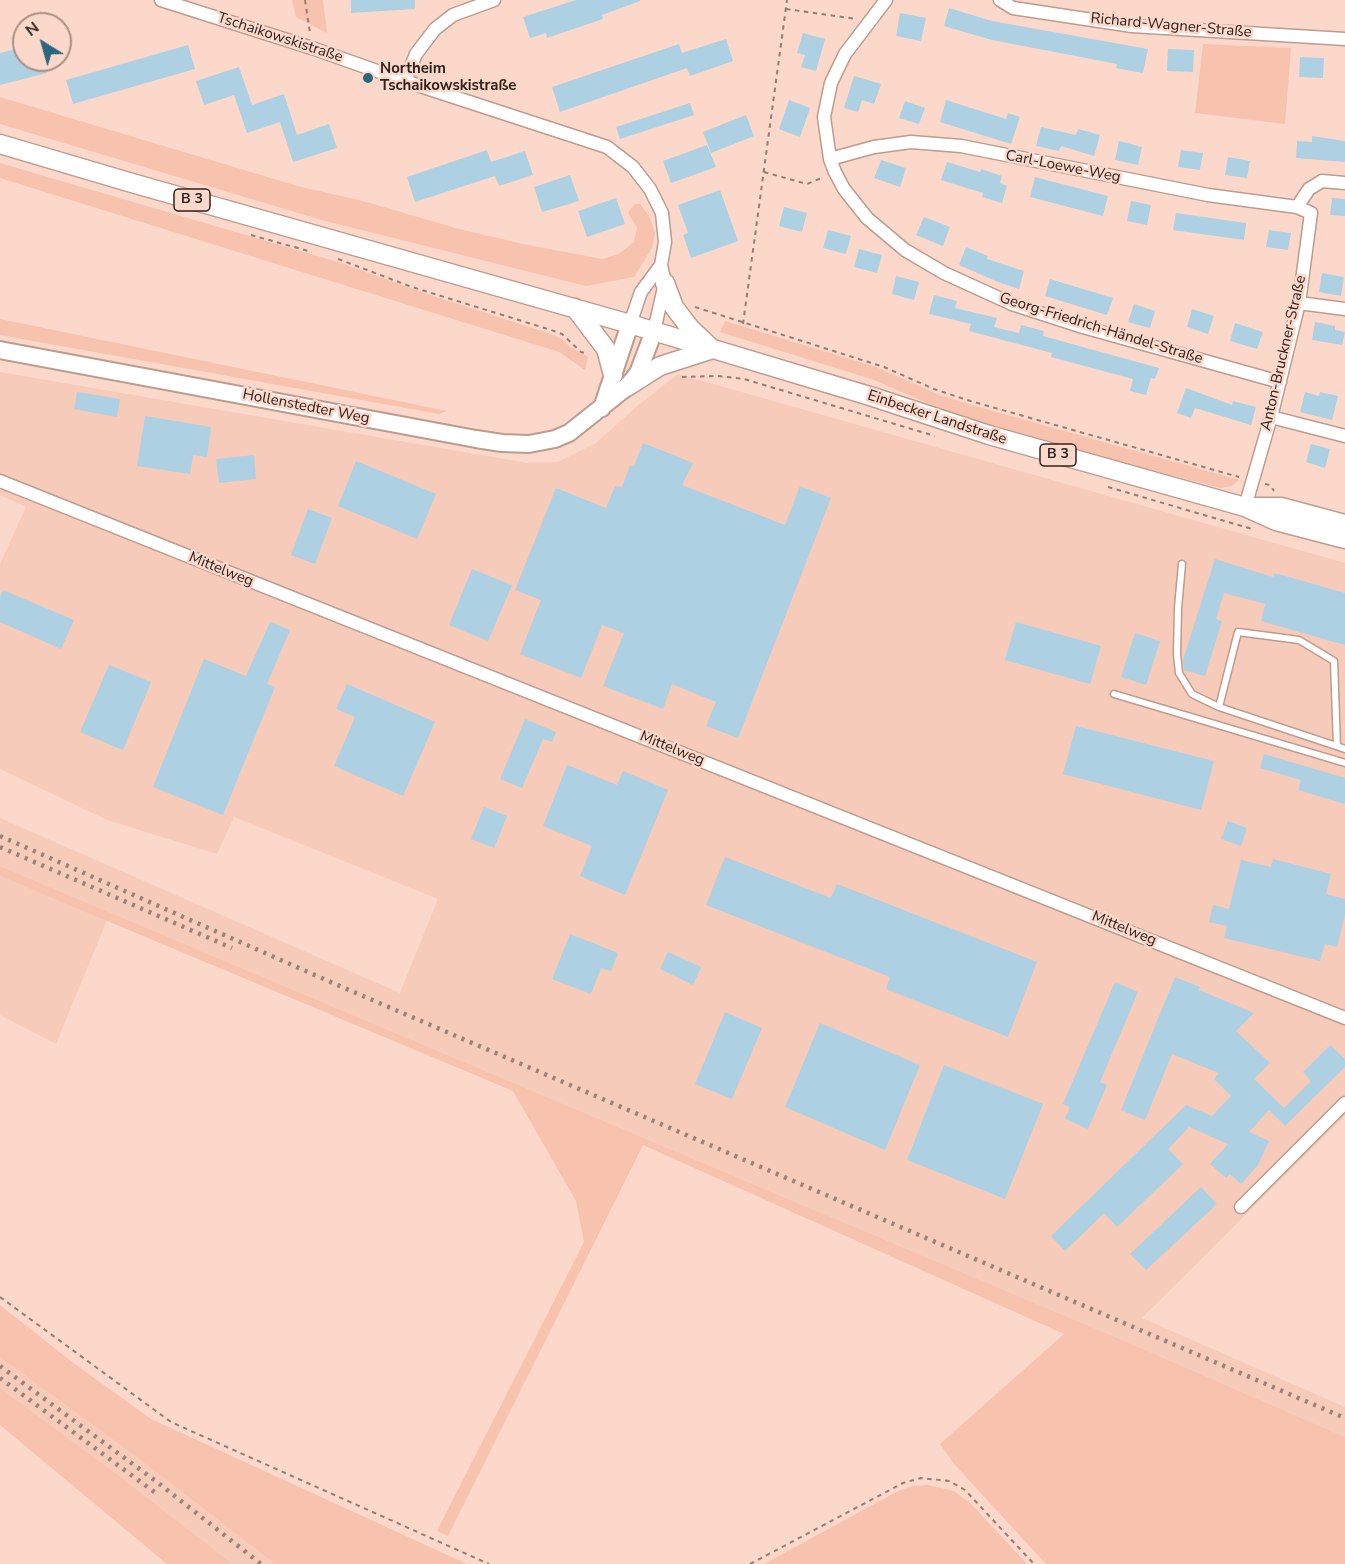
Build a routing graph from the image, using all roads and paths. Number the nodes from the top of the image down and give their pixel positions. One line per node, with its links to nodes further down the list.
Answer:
1 (161, 0): 10 (street, Tschaikowskistraße)
2 (305, 0): 10 (path)
3 (494, 0): 11 (street)
4 (787, 0): 7 (path)
5 (886, 0): 8 (street, Georg-Friedrich-Händel-Straße)
6 (1000, 0): 9 (street, Richard-Wagner-Straße)
7 (786, 9): 8 (path); 14 (path)
8 (869, 20): 13 (street, Georg-Friedrich-Händel-Straße)
9 (1345, 39)
10 (312, 48): 11 (street, Tschaikowskistraße)
11 (405, 81): 21 (street, Tschaikowskistraße)
12 (0, 144): 24 (main road, B 3)
13 (830, 159): 15 (street, Georg-Friedrich-Händel-Straße); 17 (street, Carl-Loewe-Weg)
14 (764, 172): 15 (path); 27 (path)
15 (835, 172): 33 (street, Georg-Friedrich-Händel-Straße)
16 (1345, 183): 17 (street)
17 (1297, 207): 22 (street, Anton-Bruckner-Straße)
18 (243, 232): 19 (path)
19 (317, 254)
20 (338, 260): 29 (path)
21 (663, 274): 26 (street); 28 (street, Tschaikowskistraße); 30 (main road)
22 (1299, 303): 25 (street); 33 (street, Anton-Bruckner-Straße)
23 (688, 304): 27 (path)
24 (575, 308): 26 (main road, B 3); 29 (main road)
25 (1345, 309)
26 (630, 324): 28 (main road, Einbecker Landstraße / B 3); 32 (main road)
27 (743, 324): 38 (path)
28 (654, 331): 30 (main road, Einbecker Landstraße / B 3); 34 (main road, Hollenstedter Weg)
29 (606, 349): 32 (main road)
30 (713, 349): 34 (main road); 41 (main road, Einbecker Landstraße / B 3)
31 (0, 350): 35 (main road, Hollenstedter Weg)
32 (613, 375): 35 (main road)
33 (1280, 382): 36 (street, Anton-Bruckner-Straße)
34 (627, 387): 35 (main road, Hollenstedter Weg)
35 (602, 408)
36 (1271, 417): 37 (street); 38 (street, Anton-Bruckner-Straße)
37 (1345, 436)
38 (1253, 480): 40 (path); 41 (street, Anton-Bruckner-Straße)
39 (0, 481): 50 (street, Mittelweg)
40 (1275, 493)
41 (1245, 507): 42 (main road, Einbecker Landstraße / B 3); 43 (main road, Einbecker Landstraße / B 3)
42 (1345, 524)
43 (1345, 539)
44 (1182, 564): 46 (lane)
45 (1114, 694): 49 (lane)
46 (1219, 707): 47 (lane); 47 (lane)
47 (1337, 746): 48 (lane)
48 (1345, 749)
49 (1345, 763)
50 (1345, 1018)
51 (1345, 1103): 52 (street)
52 (1241, 1207)
53 (0, 1297): 54 (path)
54 (489, 1564)
55 (750, 1564): 56 (path)
56 (1034, 1564)

